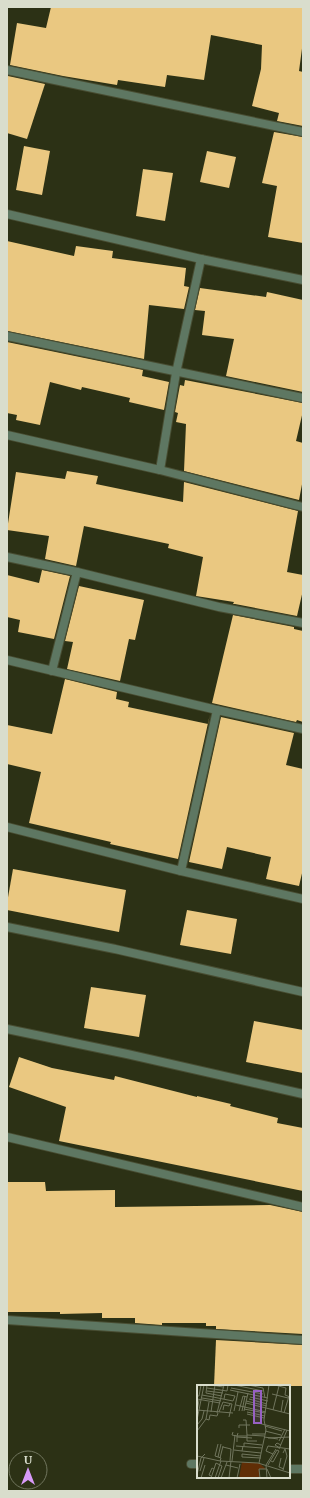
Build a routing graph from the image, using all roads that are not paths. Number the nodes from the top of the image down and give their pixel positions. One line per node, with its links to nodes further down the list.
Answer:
1 (7, 70): 2 (street)
2 (303, 132)
3 (7, 214): 4 (street)
4 (201, 259): 5 (street); 7 (street)
5 (303, 280)
6 (7, 336): 7 (street)
7 (176, 373): 8 (street); 10 (street)
8 (303, 398)
9 (7, 435): 10 (street)
10 (160, 470): 11 (street)
11 (303, 507)
12 (7, 557): 13 (street)
13 (77, 572): 14 (street); 16 (street)
14 (303, 623)
15 (7, 660): 16 (street)
16 (52, 671): 17 (street)
17 (217, 710): 18 (street); 20 (street)
18 (303, 729)
19 (7, 828): 20 (street)
20 (181, 871): 21 (street)
21 (303, 899)
22 (7, 927): 23 (street)
23 (303, 992)
24 (7, 1029): 25 (street)
25 (303, 1094)
26 (7, 1137): 27 (street)
27 (303, 1207)
28 (7, 1320): 29 (street)
29 (303, 1340)
30 (290, 1469): 31 (street)
31 (303, 1469)

